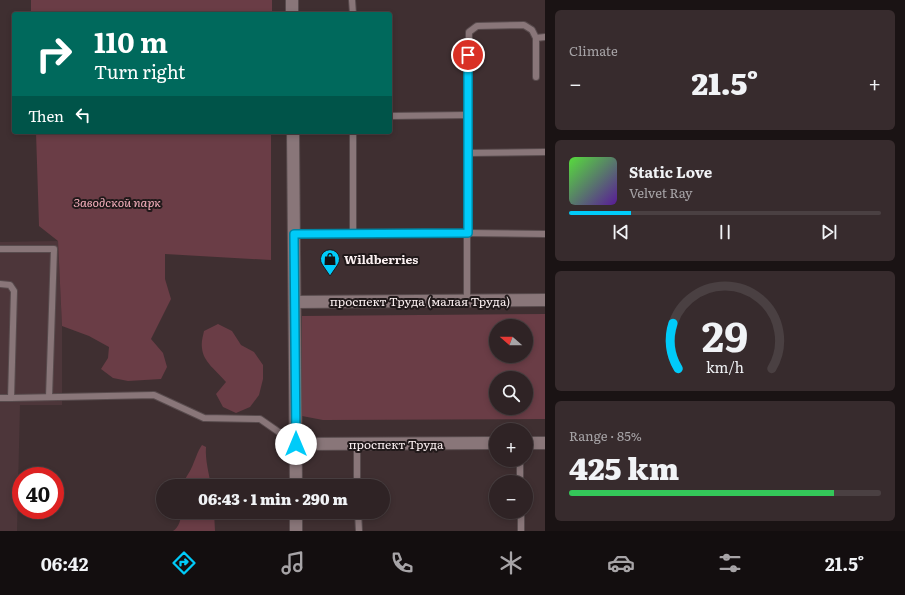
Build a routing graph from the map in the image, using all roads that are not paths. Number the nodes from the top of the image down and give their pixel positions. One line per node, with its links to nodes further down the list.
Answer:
1 (292, 0): 3 (street)
2 (352, 0): 4 (lane)
3 (292, 12)
4 (352, 12)
5 (545, 37): 6 (lane)
6 (536, 38): 7 (lane); 8 (lane)
7 (536, 77)
8 (467, 115): 9 (lane); 13 (lane)
9 (392, 116)
10 (293, 134): 15 (street)
11 (353, 134): 16 (lane)
12 (545, 152): 13 (lane)
13 (468, 153): 14 (lane)
14 (468, 233): 16 (lane); 17 (lane); 21 (lane)
15 (294, 234): 16 (lane); 22 (street)
16 (353, 234)
17 (545, 234)
18 (0, 249): 23 (lane)
19 (0, 284): 25 (lane)
20 (545, 300): 21 (street, проспект Труда (малая Труда))
21 (468, 301): 22 (street, проспект Труда (малая Труда))
22 (295, 302): 28 (street)
23 (49, 397): 25 (lane); 28 (lane)
24 (0, 398): 25 (lane)
25 (11, 398)
26 (533, 443): 27 (street)
27 (545, 443)
28 (296, 444): 29 (street, проспект Труда); 31 (street)
29 (357, 444): 30 (street, проспект Труда); 32 (lane)
30 (489, 444)
31 (296, 479)
32 (357, 479)
33 (296, 519): 36 (street)
34 (358, 519): 37 (lane)
35 (521, 519): 38 (lane)
36 (296, 531)
37 (358, 531)
38 (521, 531)

